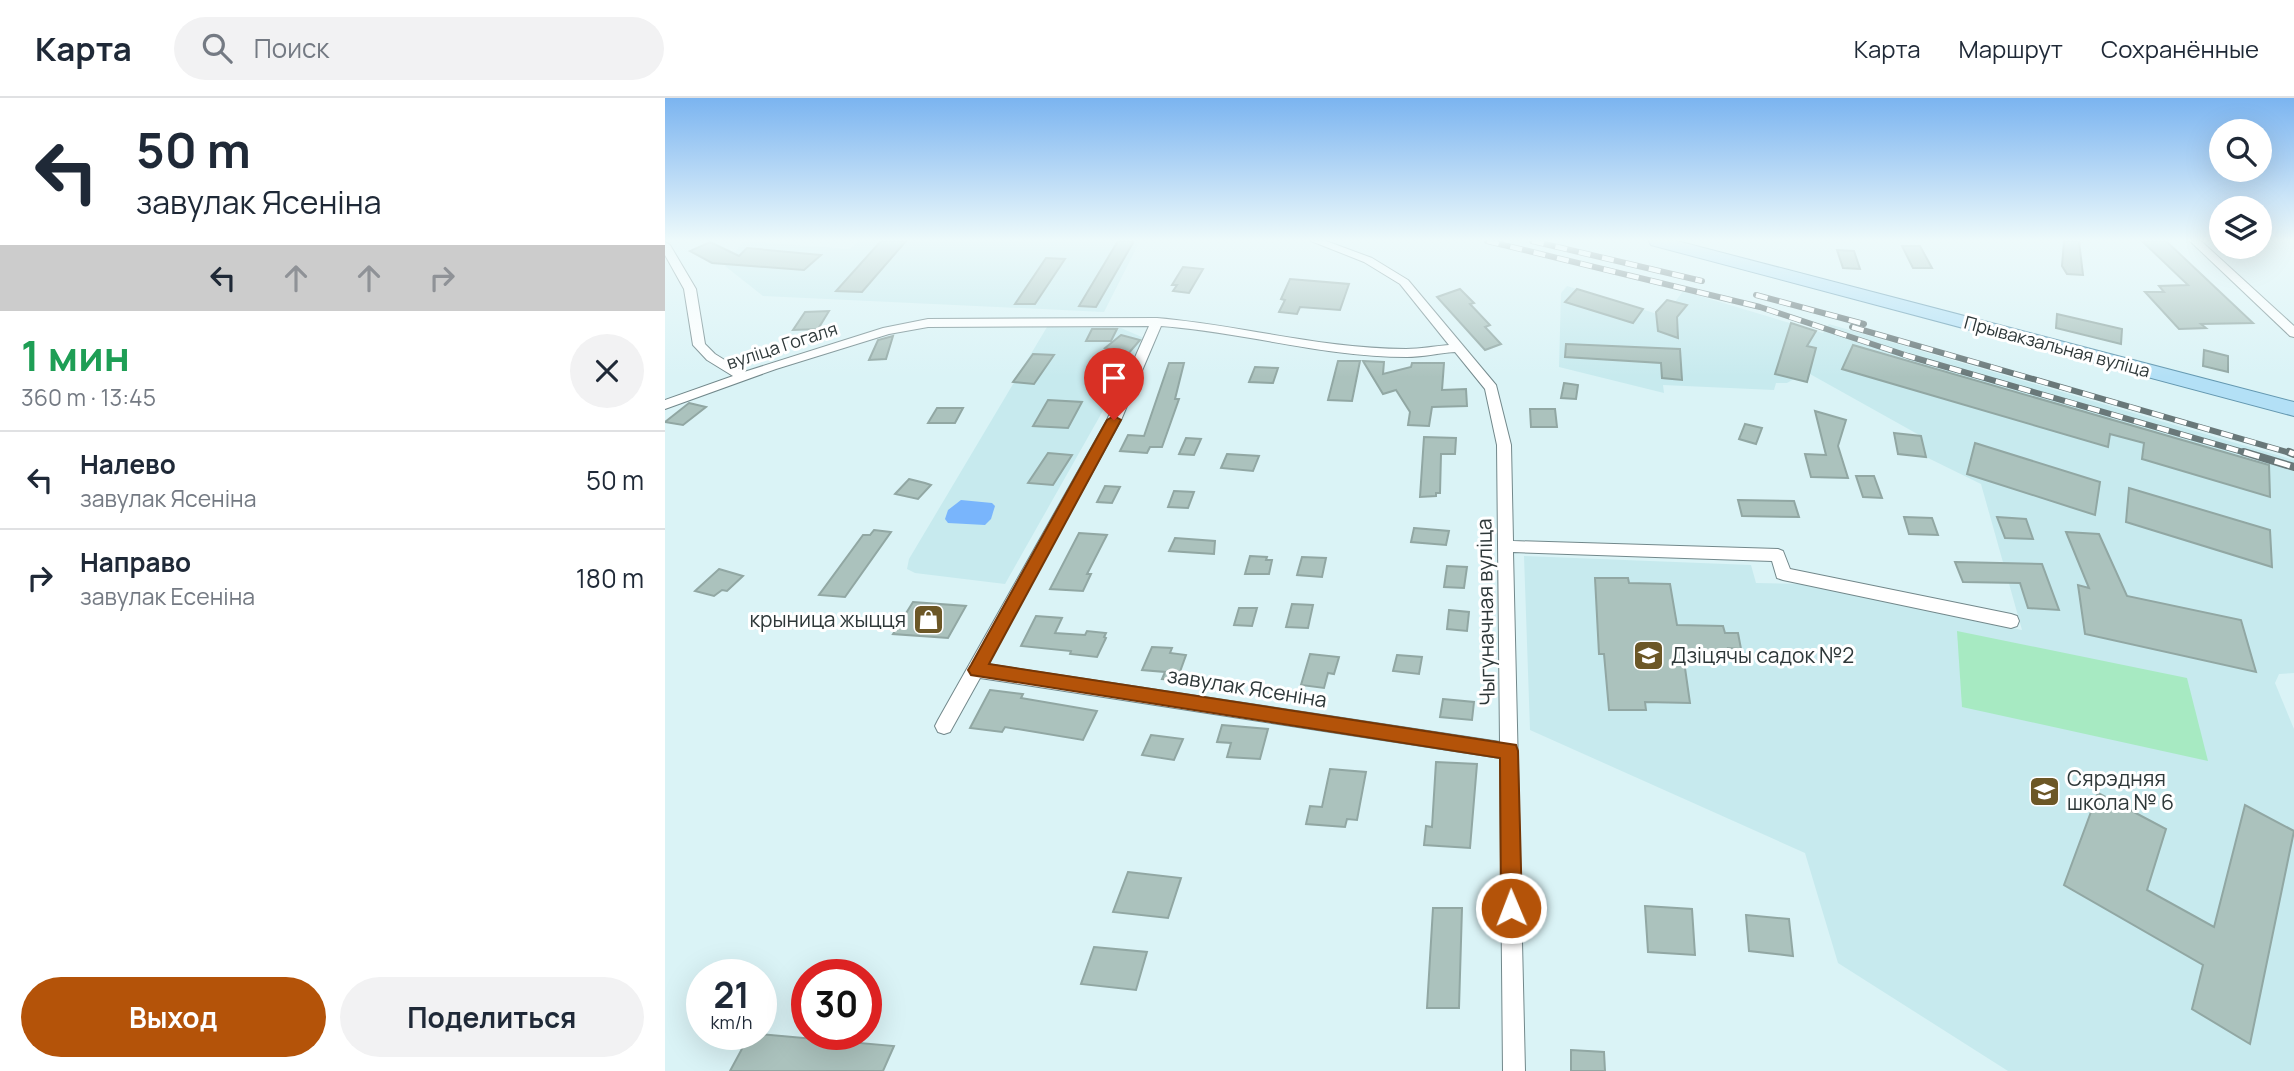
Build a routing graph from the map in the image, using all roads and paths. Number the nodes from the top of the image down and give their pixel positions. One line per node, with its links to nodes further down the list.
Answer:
1 (689, 286): 8 (street)
2 (1407, 286): 7 (street, Чыгуначная вуліца)
3 (1832, 286): 10 (main road, Прывакзальная вуліца)
4 (2244, 286): 6 (street)
5 (1157, 322): 7 (street, вуліца Гогаля); 8 (street, вуліца Гогаля); 13 (street)
6 (2294, 333)
7 (1455, 348): 11 (street, Чыгуначная вуліца)
8 (741, 376): 9 (street, вуліца Гогаля)
9 (665, 405)
10 (2294, 409)
11 (1505, 546): 12 (street); 15 (street, Чыгуначная вуліца)
12 (2011, 621)
13 (977, 670): 14 (street); 15 (street, завулак Ясеніна)
14 (944, 726)
15 (1509, 751): 16 (street, Чыгуначная вуліца)
16 (1514, 1071)

